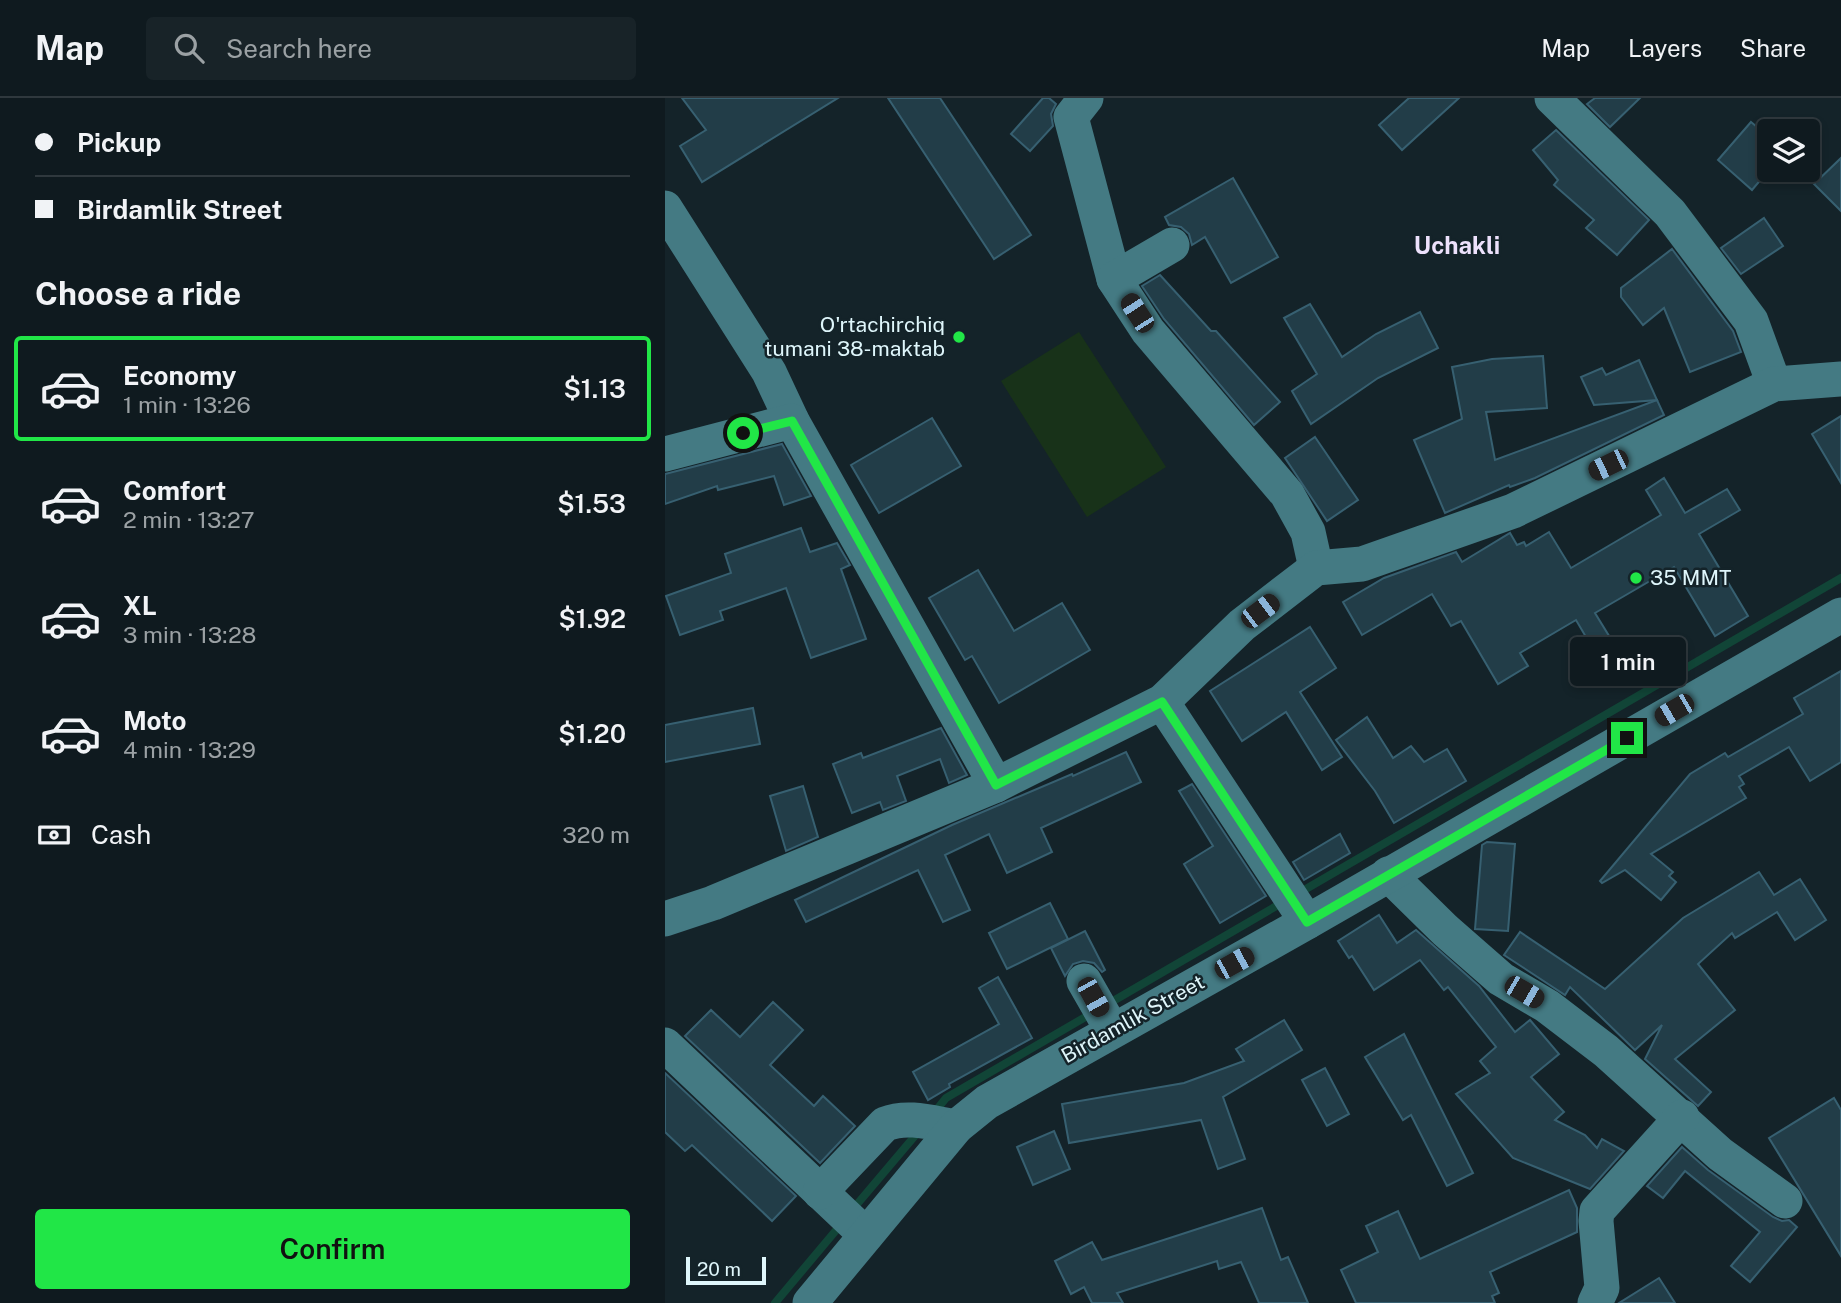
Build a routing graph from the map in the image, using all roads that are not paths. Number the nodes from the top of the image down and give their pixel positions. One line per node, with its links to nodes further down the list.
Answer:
1 (1086, 98): 5 (street)
2 (1552, 98): 7 (street)
3 (665, 208): 8 (street)
4 (1172, 245): 5 (street)
5 (1114, 279): 10 (street)
6 (1841, 379): 7 (street)
7 (1774, 384): 10 (street)
8 (792, 421): 9 (street); 13 (street)
9 (665, 454)
10 (1316, 568): 12 (street)
11 (1841, 615): 14 (street, Birdamlik Street)
12 (1162, 702): 13 (street); 16 (street)
13 (996, 785): 15 (street)
14 (1388, 874): 16 (street, Birdamlik Street); 20 (street)
15 (665, 919)
16 (1307, 922): 18 (street, Birdamlik Street)
17 (1084, 981): 18 (street)
18 (1112, 1030): 21 (street, Birdamlik Street)
19 (665, 1045): 22 (street)
20 (1682, 1117): 23 (street); 26 (street)
21 (956, 1127): 22 (street); 24 (street, Birdamlik Street)
22 (820, 1192): 24 (street)
23 (1785, 1201)
24 (866, 1235): 25 (street, Birdamlik Street)
25 (810, 1303)
26 (1595, 1303)

